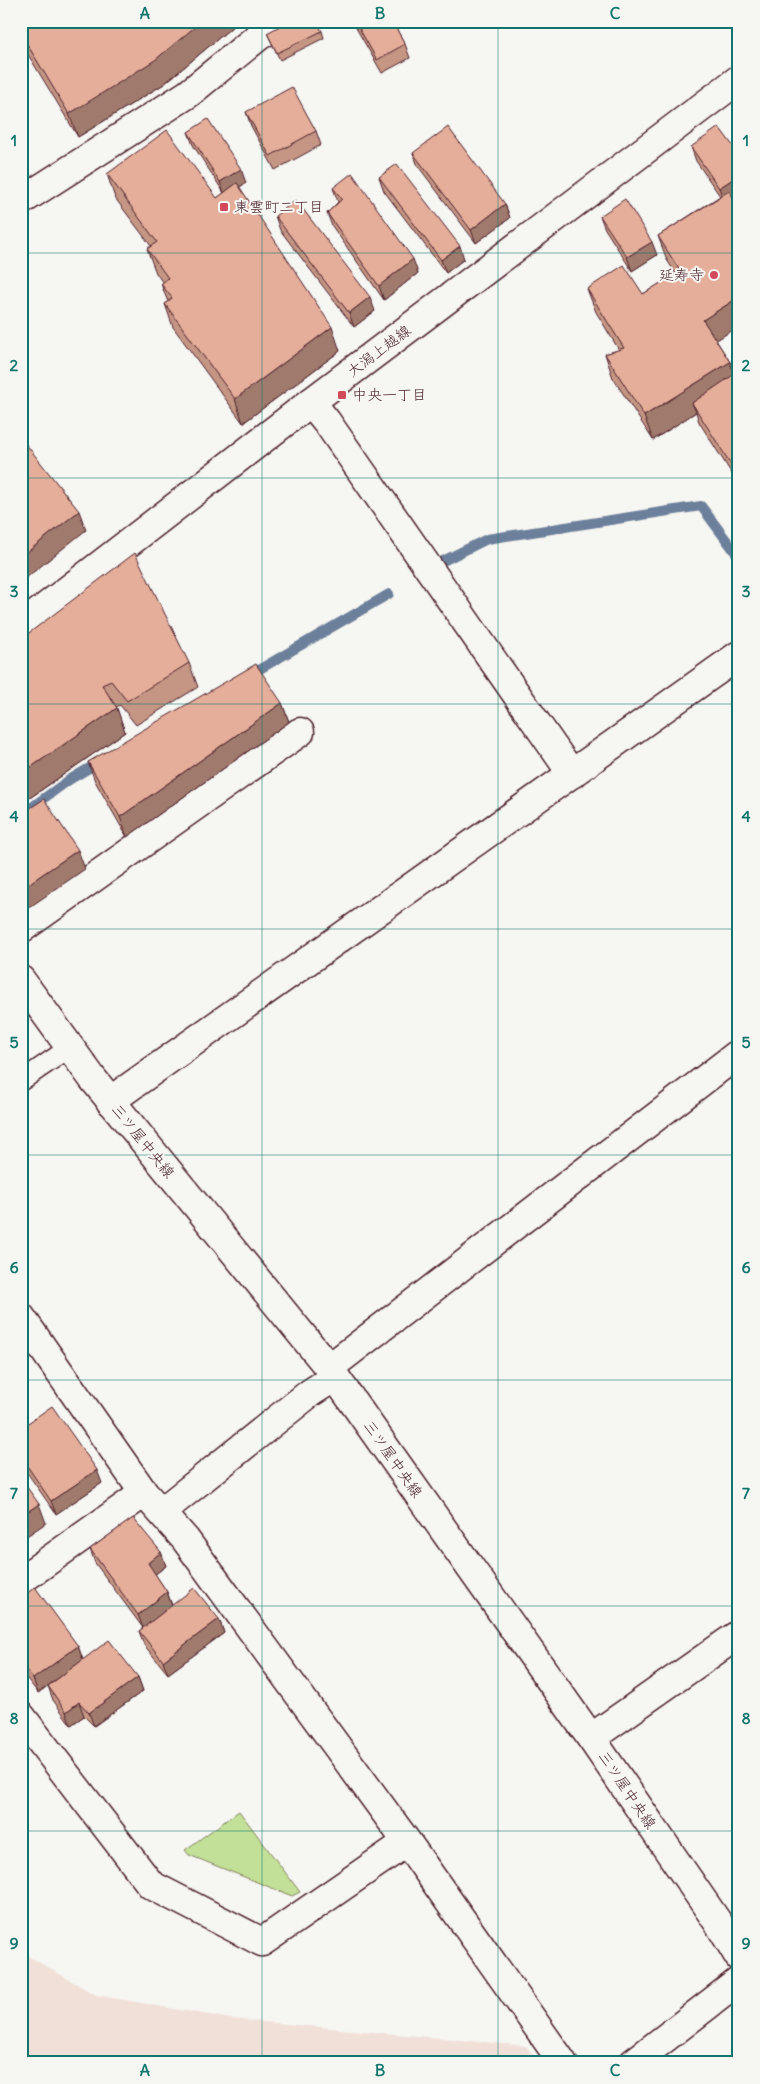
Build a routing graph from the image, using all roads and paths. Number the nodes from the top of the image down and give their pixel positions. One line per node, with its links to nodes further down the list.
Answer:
1 (284, 21): 2 (street)
2 (255, 29): 4 (street)
3 (739, 79): 5 (street, 大潟上越線)
4 (21, 201)
5 (311, 402): 6 (street, 大潟上越線); 9 (street)
6 (21, 626)
7 (739, 654): 9 (street)
8 (300, 732): 10 (street)
9 (572, 774): 15 (street)
10 (21, 929)
11 (21, 980): 12 (street, 三ツ屋中央線)
12 (69, 1048): 14 (lane); 15 (street, 三ツ屋中央線)
13 (739, 1053): 17 (street)
14 (21, 1081)
15 (110, 1101): 17 (street, 三ツ屋中央線)
16 (21, 1317): 18 (street)
17 (332, 1372): 18 (street); 22 (street, 三ツ屋中央線)
18 (152, 1502): 19 (street); 23 (street)
19 (21, 1580)
20 (739, 1634): 22 (street)
21 (21, 1716): 23 (street)
22 (591, 1738): 24 (street, 三ツ屋中央線)
23 (407, 1842): 26 (street)
24 (739, 1957)
25 (739, 1981): 27 (street)
26 (563, 2063)
27 (633, 2063)

